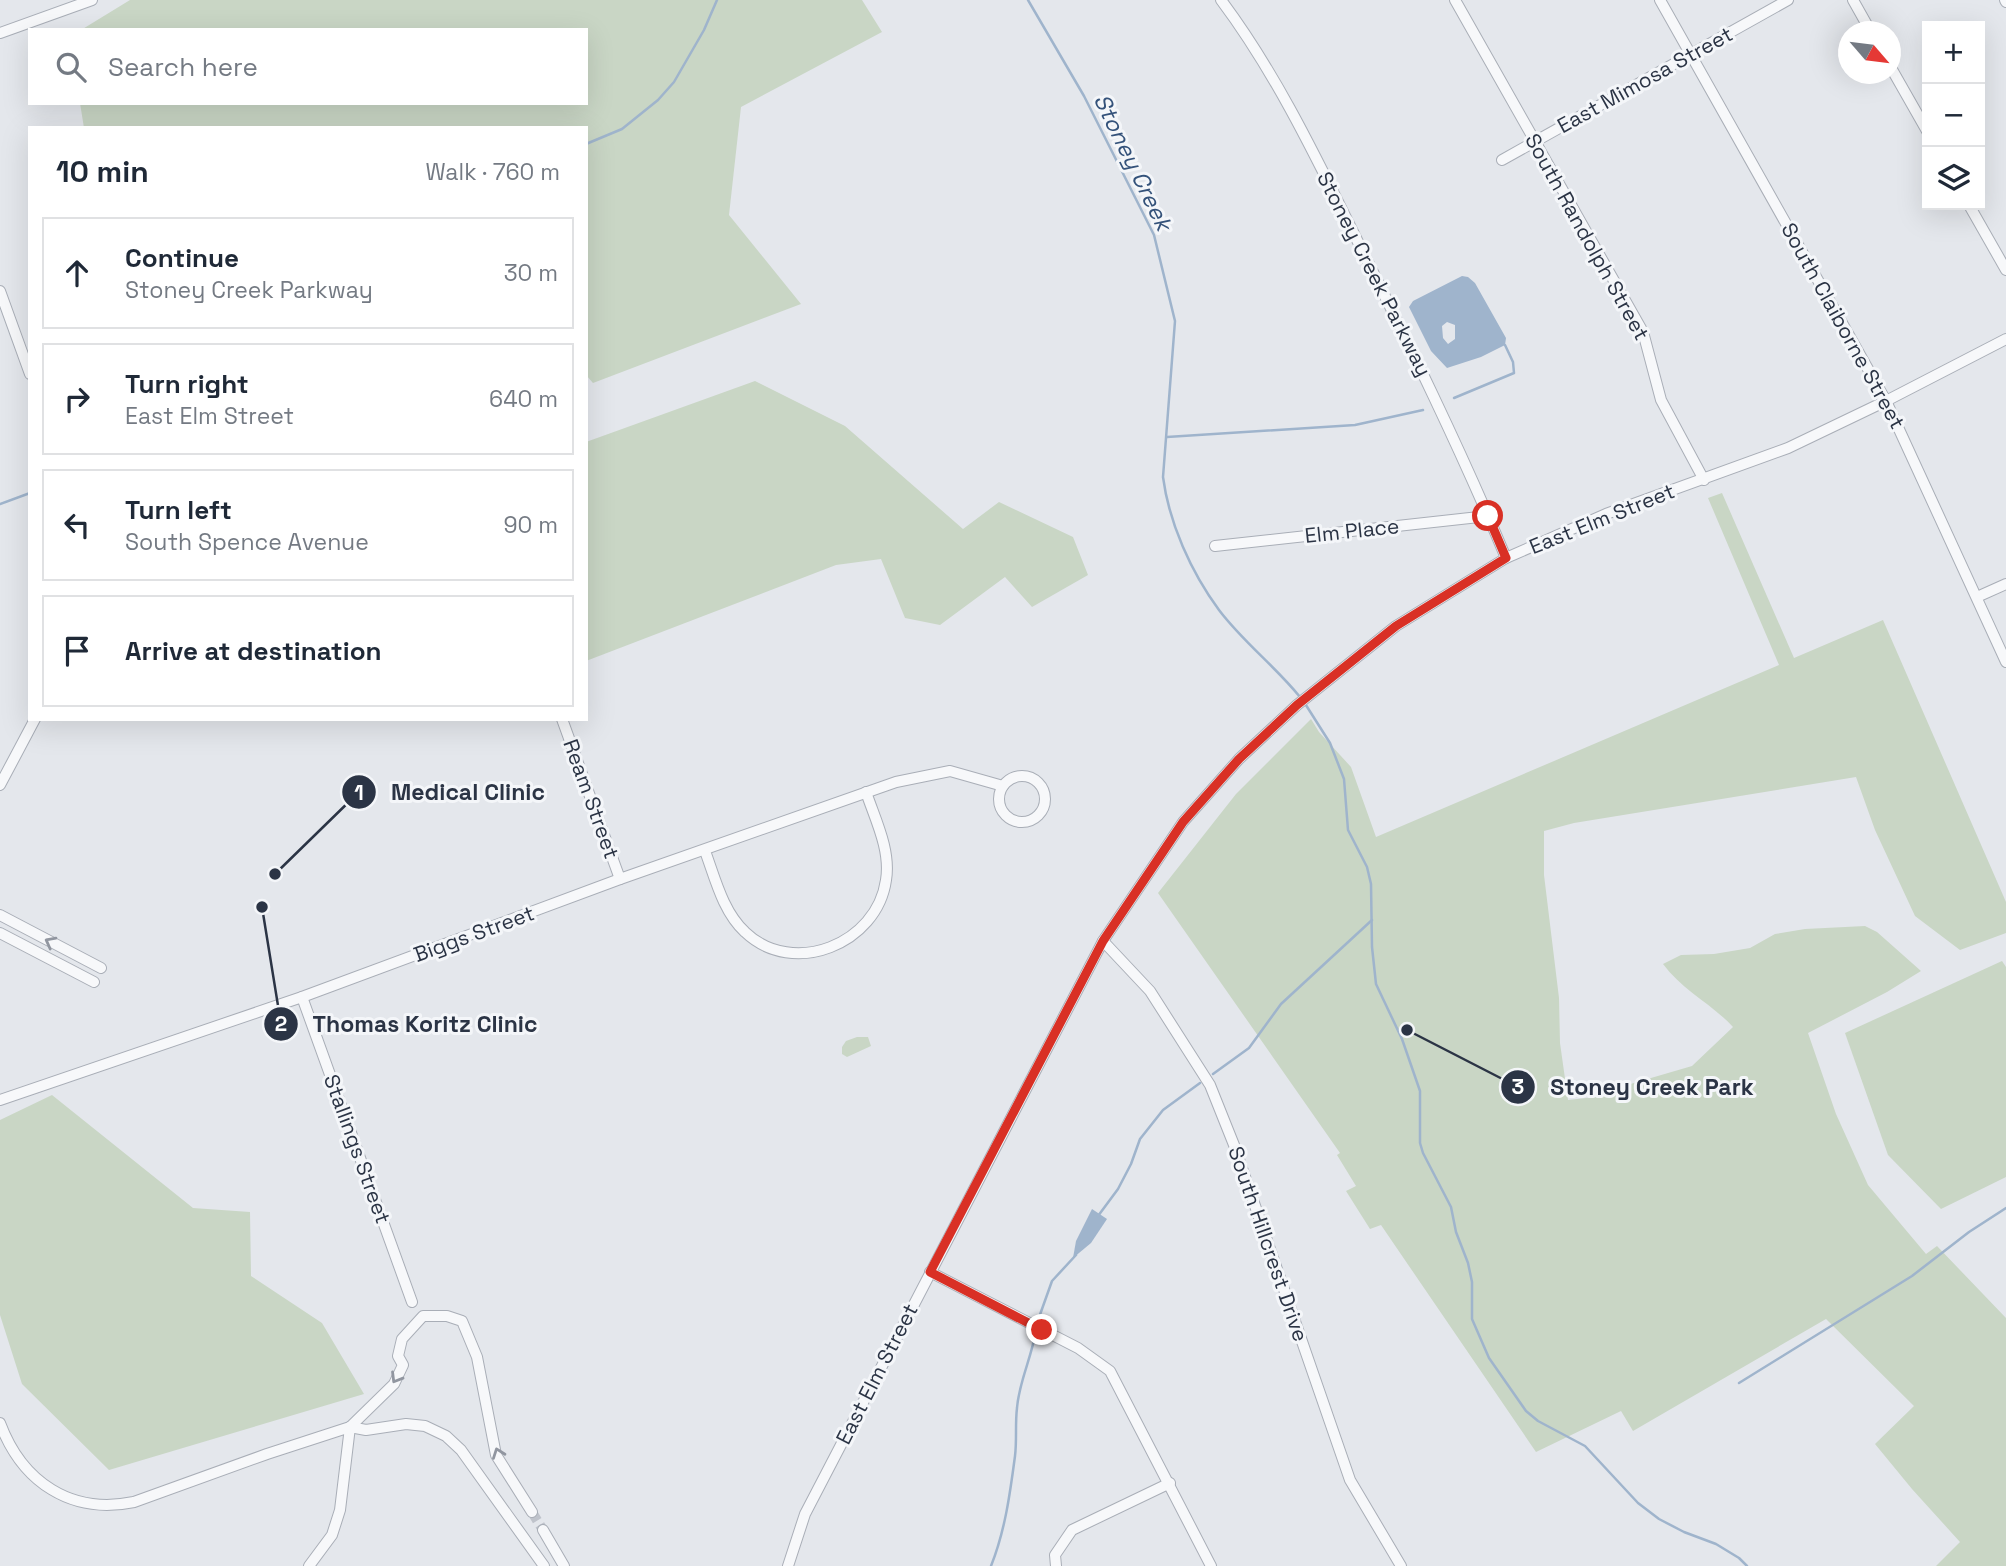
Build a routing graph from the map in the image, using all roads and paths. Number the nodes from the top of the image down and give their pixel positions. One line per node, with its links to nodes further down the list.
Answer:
1 (92, 0): 8 (street)
2 (1221, 0): 21 (street, Stoney Creek Parkway)
3 (1455, 0): 12 (street, South Randolph Street)
4 (1660, 0): 9 (street, South Claiborne Street)
5 (1788, 0): 9 (street, East Mimosa Street)
6 (1853, 0): 7 (street)
7 (1865, 21)
8 (0, 33)
9 (1692, 55): 12 (street, East Mimosa Street); 19 (street, South Claiborne Street)
10 (1901, 84): 11 (street)
11 (1922, 122)
12 (1535, 141): 13 (street, East Mimosa Street); 20 (street, South Randolph Street)
13 (1502, 160)
14 (1972, 210): 15 (street)
15 (2006, 270)
16 (0, 291): 18 (street)
17 (2006, 339): 19 (street, East Elm Street)
18 (28, 368)
19 (1886, 401): 20 (street, East Elm Street); 25 (street, South Claiborne Street)
20 (1704, 480): 23 (street, East Elm Street)
21 (1488, 516): 22 (street, Elm Place); 23 (street, Stoney Creek Parkway)
22 (1215, 546)
23 (1506, 558): 36 (street, East Elm Street)
24 (2006, 584): 25 (street)
25 (1977, 597): 26 (street, South Claiborne Street)
26 (2006, 662)
27 (34, 721): 29 (street)
28 (563, 721): 33 (street, Ream Street)
29 (0, 785)
30 (1003, 786): 30 (street); 31 (street, Biggs Street)
31 (866, 792): 32 (street, Biggs Street); 32 (street)
32 (705, 850): 33 (street, Biggs Street)
33 (620, 879): 39 (street, Biggs Street)
34 (0, 915): 37 (street, one-way to 34)
35 (0, 933): 38 (street)
36 (1103, 941): 41 (street, East Elm Street); 54 (street, South Hillcrest Drive)
37 (101, 968)
38 (94, 982)
39 (302, 997): 40 (street, Biggs Street); 42 (street, Stallings Street)
40 (0, 1100)
41 (930, 1272): 45 (street); 51 (street, East Elm Street)
42 (412, 1302)
43 (0, 1423): 44 (street)
44 (350, 1427): 46 (street, one-way to 44); 48 (street); 49 (street)
45 (1170, 1483): 52 (street); 53 (street)
46 (532, 1512)
47 (543, 1530): 50 (street)
48 (309, 1566)
49 (544, 1566)
50 (565, 1566)
51 (788, 1566)
52 (1056, 1566)
53 (1211, 1566)
54 (1401, 1566)

